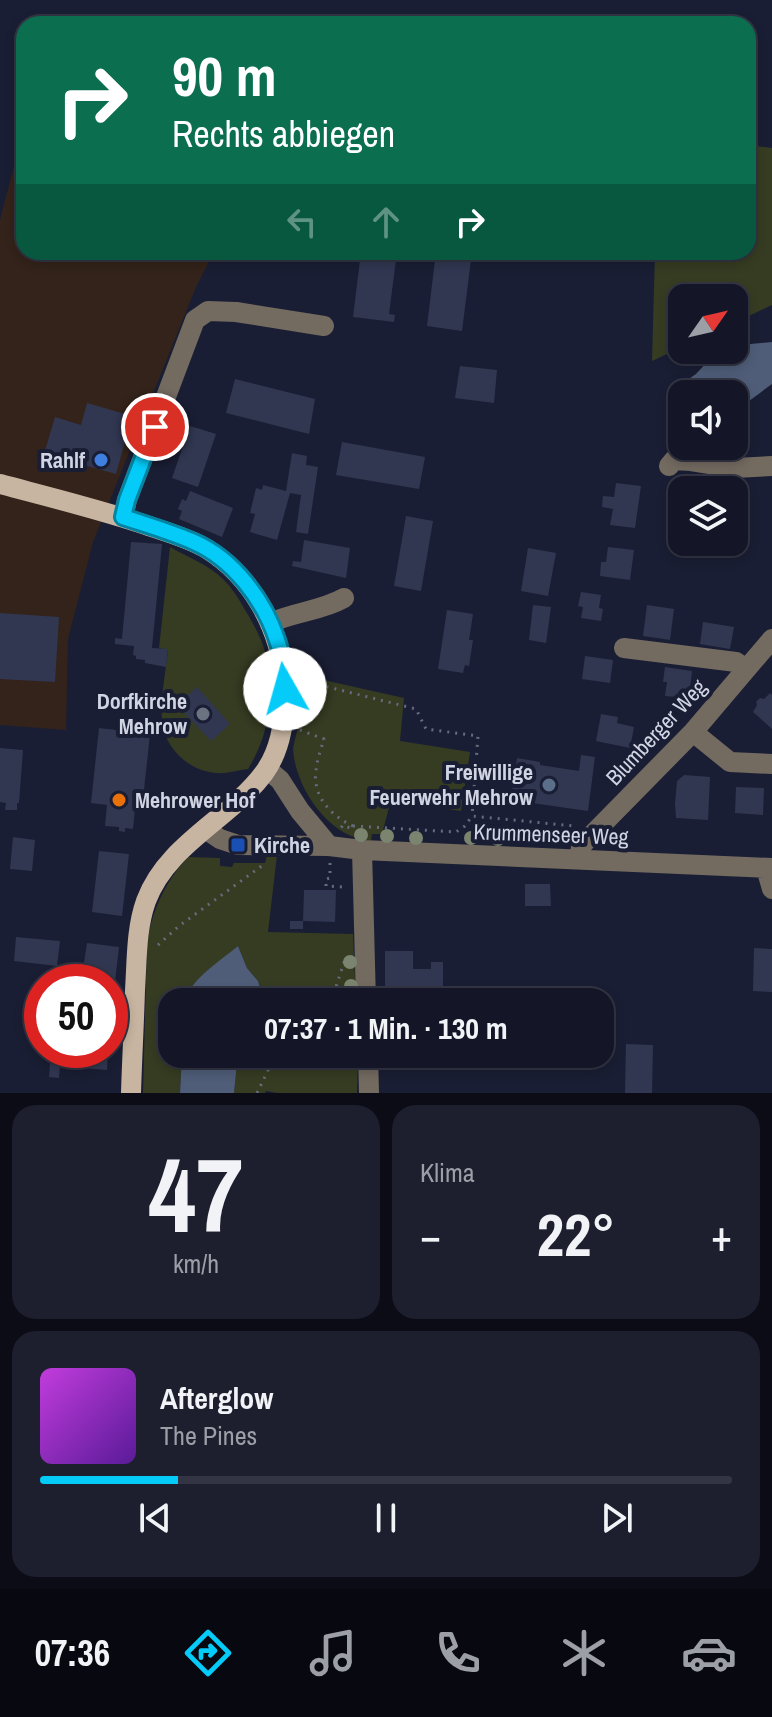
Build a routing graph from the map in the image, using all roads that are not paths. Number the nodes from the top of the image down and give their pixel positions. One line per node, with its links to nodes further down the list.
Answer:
1 (324, 326): 5 (street)
2 (669, 466): 3 (street)
3 (772, 466)
4 (0, 484): 5 (main road)
5 (123, 517): 7 (main road)
6 (344, 598): 7 (street)
7 (270, 623): 13 (main road)
8 (772, 639): 10 (street, Blumberger Weg)
9 (624, 648): 10 (street)
10 (746, 669): 11 (street, Blumberger Weg)
11 (693, 732): 12 (street); 17 (street, Blumberger Weg)
12 (772, 764)
13 (267, 769): 14 (main road); 16 (street)
14 (205, 829): 16 (street, Krummenseer Weg); 22 (main road)
15 (362, 850): 16 (street, Krummenseer Weg); 17 (street, Krummenseer Weg); 20 (street)
16 (329, 851)
17 (580, 859): 18 (street, Krummenseer Weg)
18 (769, 868): 19 (street)
19 (772, 889)
20 (366, 988)
21 (368, 1068): 23 (street)
22 (131, 1093)
23 (369, 1093)

